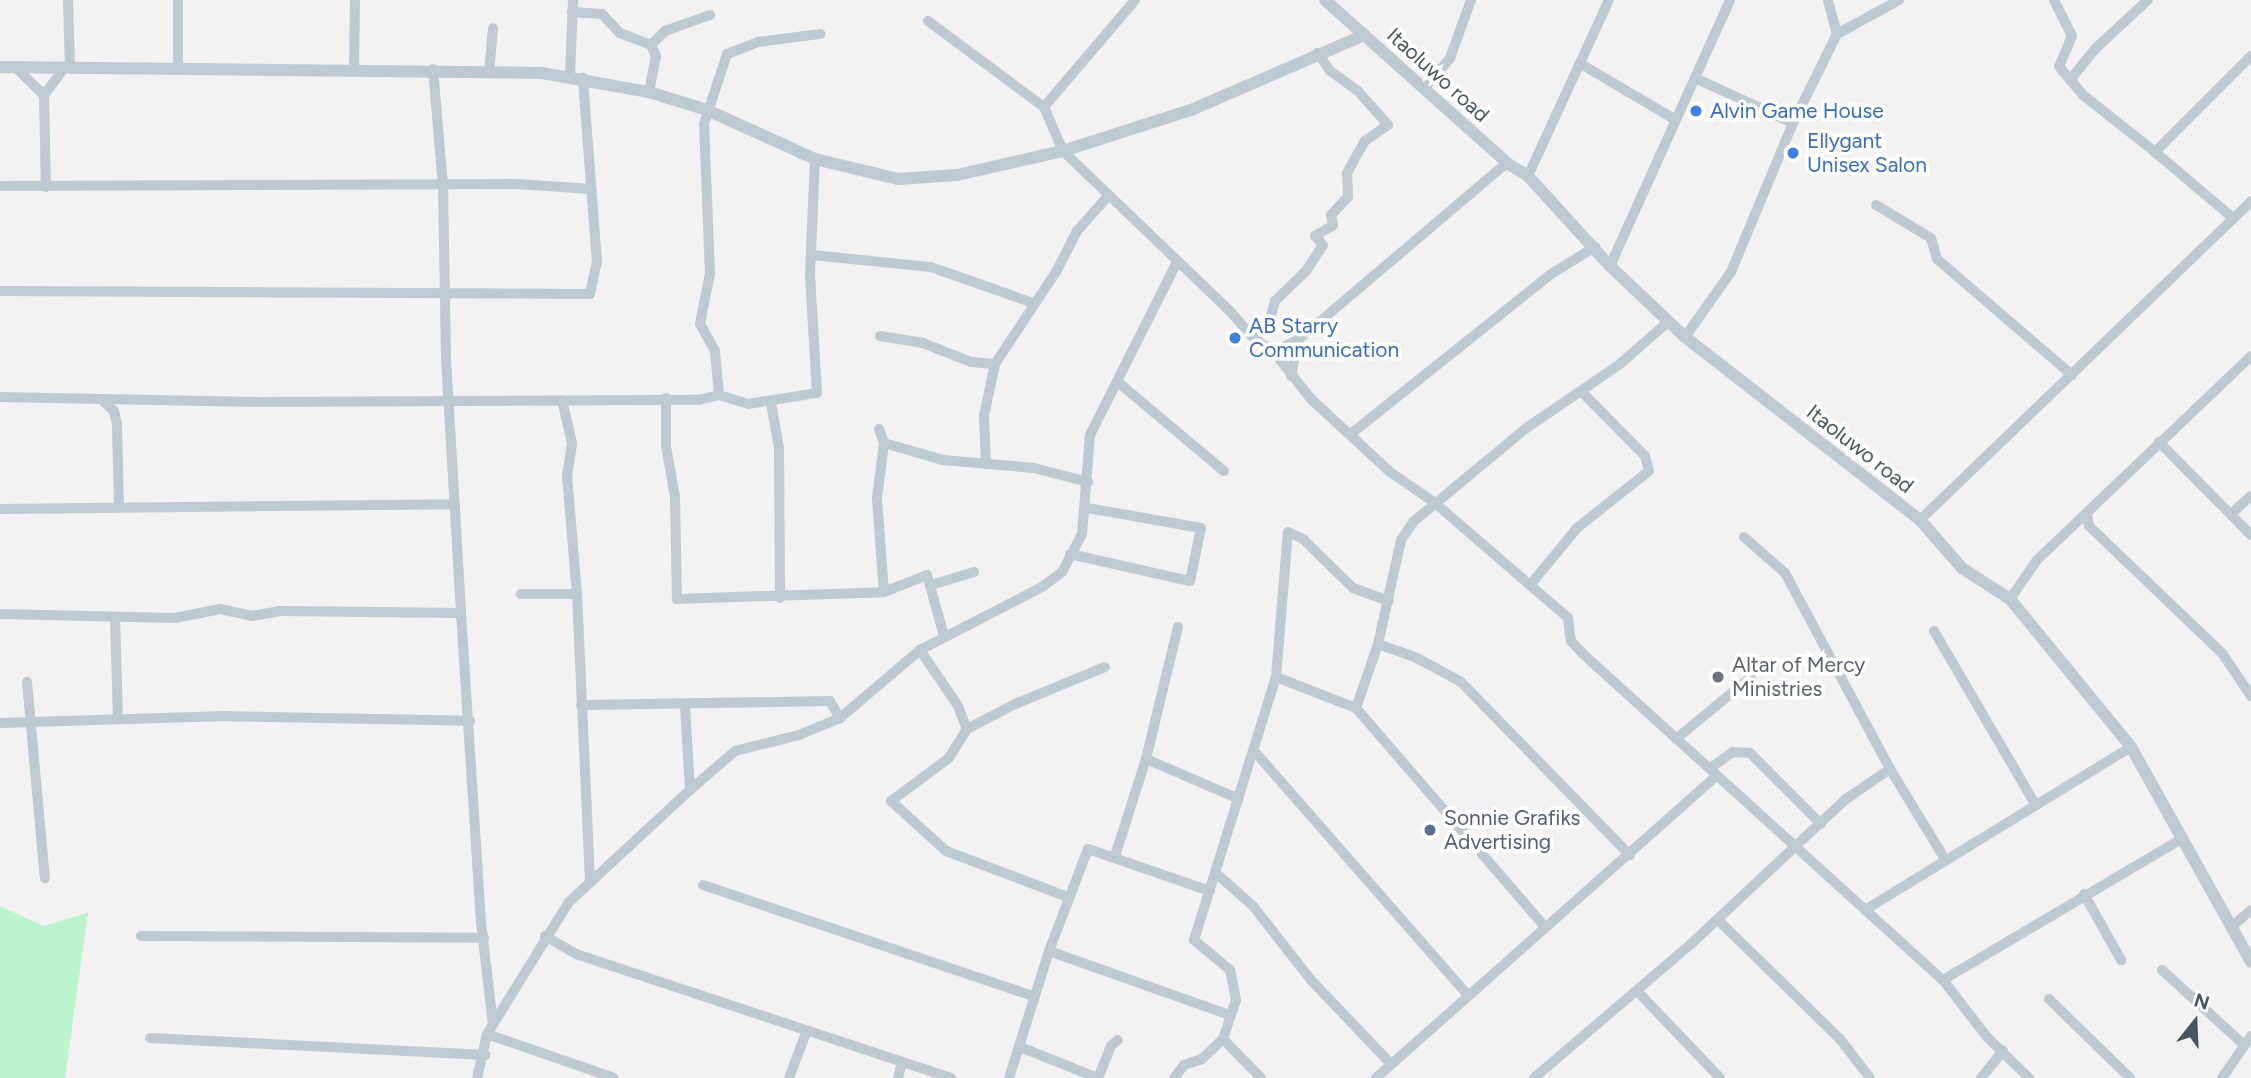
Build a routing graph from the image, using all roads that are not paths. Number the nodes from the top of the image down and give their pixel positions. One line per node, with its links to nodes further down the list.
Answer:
1 (68, 0): 26 (street)
2 (178, 0): 28 (street)
3 (355, 0): 29 (street)
4 (573, 0): 14 (street)
5 (1135, 0): 38 (street)
6 (1325, 0): 20 (street, Itaoluwo road)
7 (1471, 0): 35 (street)
8 (1609, 0): 24 (street)
9 (1730, 0): 33 (street)
10 (1828, 0): 19 (street)
11 (1899, 0): 19 (street)
12 (2054, 0): 34 (street)
13 (2148, 0): 34 (street)
14 (572, 12): 21 (street); 32 (street)
15 (710, 15): 21 (street)
16 (928, 21): 38 (street)
17 (493, 28): 31 (street)
18 (820, 34): 39 (street)
19 (1837, 34): 41 (street)
20 (1364, 35): 22 (street); 35 (street, Itaoluwo road)
21 (651, 45): 36 (street)
22 (1318, 53): 42 (street); 65 (street)
23 (2251, 56): 43 (street)
24 (1581, 64): 40 (street); 46 (street)
25 (0, 67): 27 (street)
26 (68, 67): 27 (street); 28 (street); 37 (street)
27 (16, 68): 37 (street)
28 (178, 68): 29 (street)
29 (354, 69): 30 (street)
30 (433, 69): 31 (street); 47 (street)
31 (489, 73): 32 (street)
32 (577, 77): 36 (street); 50 (street)
33 (1695, 78): 40 (street); 41 (street)
34 (2070, 80): 43 (street)
35 (1426, 86): 45 (street, Itaoluwo road)
36 (649, 92): 39 (street)
37 (44, 95): 49 (street)
38 (1044, 107): 42 (street)
39 (707, 110): 44 (street); 74 (street)
40 (1676, 120): 58 (street)
41 (1793, 123): 64 (street)
42 (1063, 151): 44 (street); 51 (street)
43 (2155, 152): 54 (street)
44 (815, 159): 56 (street)
45 (1507, 163): 46 (street, Itaoluwo road); 66 (street)
46 (1528, 176): 55 (street, Itaoluwo road)
47 (443, 185): 49 (street); 50 (street); 60 (street)
48 (0, 186): 49 (street)
49 (46, 187)
50 (591, 189): 60 (street)
51 (1109, 195): 57 (street); 61 (street)
52 (2251, 201): 54 (street)
53 (1876, 205): 70 (street)
54 (2233, 218): 70 (street)
55 (1595, 247): 58 (street, Itaoluwo road); 82 (street)
56 (812, 255): 61 (street); 80 (street)
57 (1177, 262): 65 (street); 72 (street)
58 (1610, 266): 62 (street, Itaoluwo road)
59 (0, 291): 60 (street)
60 (445, 294): 76 (street)
61 (1033, 303): 69 (street)
62 (1668, 322): 64 (street, Itaoluwo road); 73 (street)
63 (880, 336): 69 (street)
64 (1685, 337): 96 (street, Itaoluwo road)
65 (1254, 339): 67 (street)
66 (1298, 340): 67 (street); 71 (street)
67 (1274, 352): 71 (street)
68 (2251, 356): 83 (street)
69 (995, 364): 85 (street)
70 (2072, 374): 96 (street)
71 (1291, 376): 82 (street)
72 (1119, 383): 86 (street); 87 (street)
73 (1581, 391): 89 (street); 101 (street)
74 (719, 395): 77 (street); 80 (street)
75 (0, 397): 79 (street)
76 (448, 398): 78 (street); 79 (street); 90 (street)
77 (666, 398): 78 (street); 106 (street)
78 (562, 400): 105 (street)
79 (104, 402): 91 (street)
80 (771, 403): 106 (street)
81 (879, 429): 84 (street)
82 (1352, 433): 89 (street)
83 (2159, 442): 94 (street); 95 (street)
84 (884, 443): 85 (street); 103 (street)
85 (986, 464): 87 (street)
86 (1224, 471)
87 (1088, 482): 92 (street)
88 (2251, 496): 94 (street)
89 (1435, 503): 101 (street); 108 (street)
90 (455, 504): 91 (street); 109 (street)
91 (119, 507): 93 (street)
92 (1087, 508): 99 (street); 99 (street)
93 (0, 509)
94 (2232, 513): 97 (street)
95 (2087, 514): 107 (street); 121 (street)
96 (1920, 520): 107 (street, Itaoluwo road)
97 (2251, 535)
98 (1744, 537): 135 (street)
99 (1070, 554): 114 (street)
100 (974, 572): 102 (street)
101 (1531, 584): 131 (street)
102 (931, 585): 103 (street); 114 (street)
103 (884, 592): 106 (street)
104 (521, 594): 105 (street)
105 (577, 594): 122 (street)
106 (780, 598)
107 (2010, 599): 132 (street, Itaoluwo road)
108 (1389, 601): 115 (street); 118 (street)
109 (461, 613): 111 (street); 127 (street)
110 (0, 614): 111 (street)
111 (115, 617): 126 (street)
112 (1178, 627): 134 (street)
113 (1934, 631): 139 (street)
114 (944, 636): 116 (street)
115 (1378, 644): 124 (street); 143 (street)
116 (920, 649): 125 (street); 130 (street)
117 (1105, 667): 130 (street)
118 (1276, 677): 124 (street); 133 (street)
119 (1751, 677): 131 (street)
120 (27, 682): 129 (street)
121 (2251, 696)
122 (581, 705): 123 (street); 148 (street)
123 (685, 706): 125 (street); 137 (street)
124 (1356, 708): 156 (street)
125 (840, 718): 137 (street)
126 (118, 719): 127 (street); 129 (street)
127 (470, 721): 160 (street)
128 (0, 723): 129 (street)
129 (30, 723): 147 (street)
130 (967, 729): 152 (street)
131 (1676, 739): 136 (street)
132 (2131, 747): 139 (street); 141 (street, Itaoluwo road)
133 (1255, 752): 138 (street); 167 (street)
134 (1146, 759): 138 (street); 144 (street)
135 (1890, 769): 140 (street); 145 (street)
136 (1714, 772): 140 (street); 142 (street); 143 (street)
137 (690, 790): 148 (street)
138 (1239, 799): 146 (street)
139 (2035, 804): 145 (street)
140 (1821, 824): 142 (street)
141 (2183, 838): 151 (street); 157 (street, Itaoluwo road)
142 (1797, 847): 153 (street); 155 (street)
143 (1630, 855): 156 (street)
144 (1115, 856): 150 (street); 152 (street)
145 (1945, 859): 153 (street)
146 (1217, 874): 150 (street); 181 (street)
147 (45, 878)
148 (590, 880): 159 (street)
149 (703, 885): 168 (street)
150 (1210, 891): 170 (street)
151 (2084, 894): 162 (street); 165 (street)
152 (1068, 897): 161 (street)
153 (1865, 910): 165 (street)
154 (2251, 910): 157 (street)
155 (1718, 920): 166 (street); 194 (street)
156 (1545, 927): 167 (street)
157 (2231, 927): 163 (street, Itaoluwo road)
158 (141, 936): 160 (street)
159 (545, 936): 171 (street); 172 (street)
160 (484, 938): 171 (street)
161 (1049, 951): 168 (street); 170 (street)
162 (2121, 960)
163 (2251, 962)
164 (2162, 970): 176 (street)
165 (1943, 980): 178 (street)
166 (1637, 991): 192 (street); 193 (street)
167 (1467, 995): 181 (street)
168 (1034, 996): 177 (street)
169 (2049, 999): 197 (street)
170 (1230, 1015): 174 (street)
171 (490, 1029): 179 (street); 183 (street)
172 (806, 1032): 180 (street); 184 (street)
173 (150, 1038): 179 (street)
174 (1223, 1039): 189 (street); 190 (street)
175 (1118, 1040): 188 (street)
176 (2247, 1040): 198 (street)
177 (1020, 1047): 187 (street); 188 (street)
178 (2003, 1051): 195 (street); 196 (street)
179 (486, 1055): 182 (street)
180 (902, 1062): 185 (street); 186 (street)
181 (1390, 1063): 191 (street)
182 (477, 1078)
183 (614, 1078)
184 (789, 1078)
185 (898, 1078)
186 (951, 1078)
187 (1009, 1078)
188 (1098, 1078)
189 (1174, 1078)
190 (1261, 1078)
191 (1376, 1078)
192 (1534, 1078)
193 (1720, 1078)
194 (1870, 1078)
195 (1981, 1078)
196 (2029, 1078)
197 (2130, 1078)
198 (2222, 1078)

